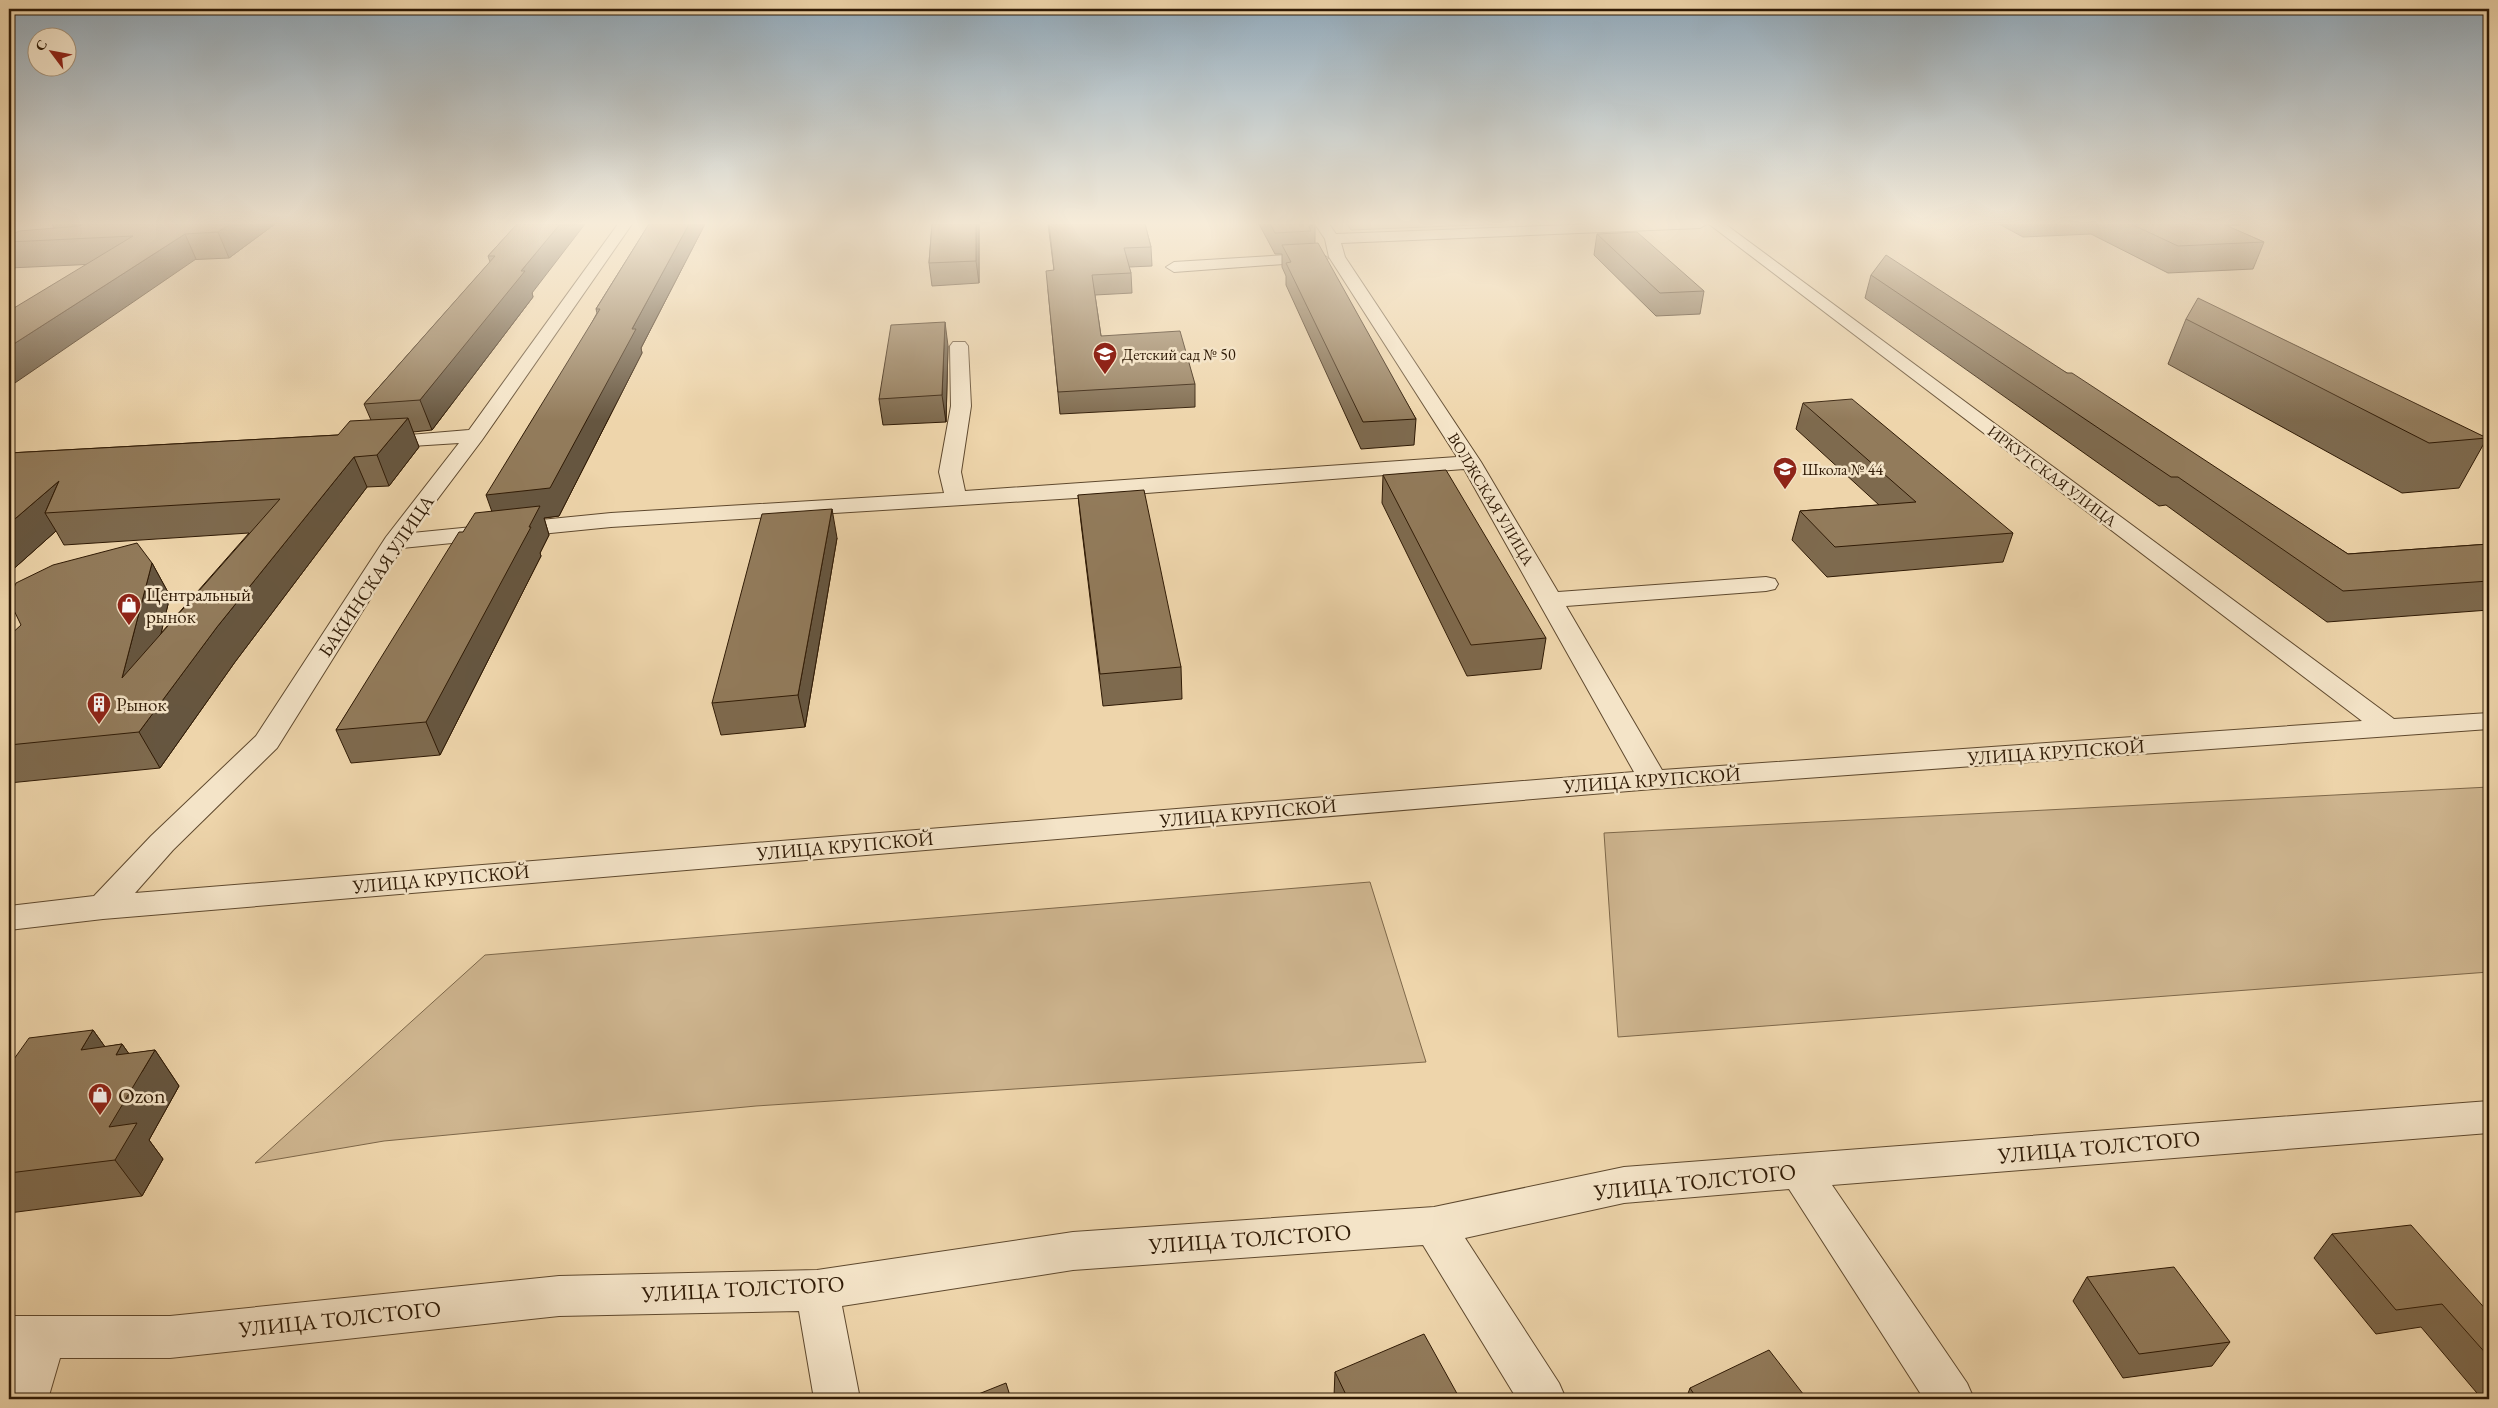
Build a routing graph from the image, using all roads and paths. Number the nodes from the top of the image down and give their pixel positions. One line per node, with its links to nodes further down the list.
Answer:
1 (579, 290): 5 (street, БАКИНСКАЯ УЛИЦА)
2 (1362, 290): 7 (street, ВОЛЖСКАЯ УЛИЦА)
3 (1804, 290): 13 (street, ИРКУТСКАЯ УЛИЦА)
4 (959, 346): 8 (street)
5 (475, 436): 6 (street); 9 (street, БАКИНСКАЯ УЛИЦА)
6 (356, 443)
7 (1471, 462): 8 (street); 11 (street, ВОЛЖСКАЯ УЛИЦА)
8 (956, 498): 9 (street)
9 (394, 542): 15 (street, БАКИНСКАЯ УЛИЦА)
10 (1766, 584): 11 (street)
11 (1550, 600): 14 (street, ВОЛЖСКАЯ УЛИЦА)
12 (2489, 721): 13 (street, УЛИЦА КРУПСКОЙ)
13 (2388, 728): 14 (street, УЛИЦА КРУПСКОЙ)
14 (1653, 780): 15 (street, УЛИЦА КРУПСКОЙ)
15 (103, 907): 16 (street, УЛИЦА КРУПСКОЙ)
16 (9, 918)
17 (2489, 1118): 18 (street, УЛИЦА ТОЛСТОГО)
18 (1799, 1171): 19 (street, УЛИЦА ТОЛСТОГО); 25 (street)
19 (1434, 1226): 20 (street, УЛИЦА ТОЛСТОГО); 24 (street)
20 (817, 1290): 21 (street, УЛИЦА ТОЛСТОГО); 23 (street)
21 (26, 1337): 22 (street)
22 (26, 1399)
23 (837, 1399)
24 (1543, 1399)
25 (1951, 1399)

